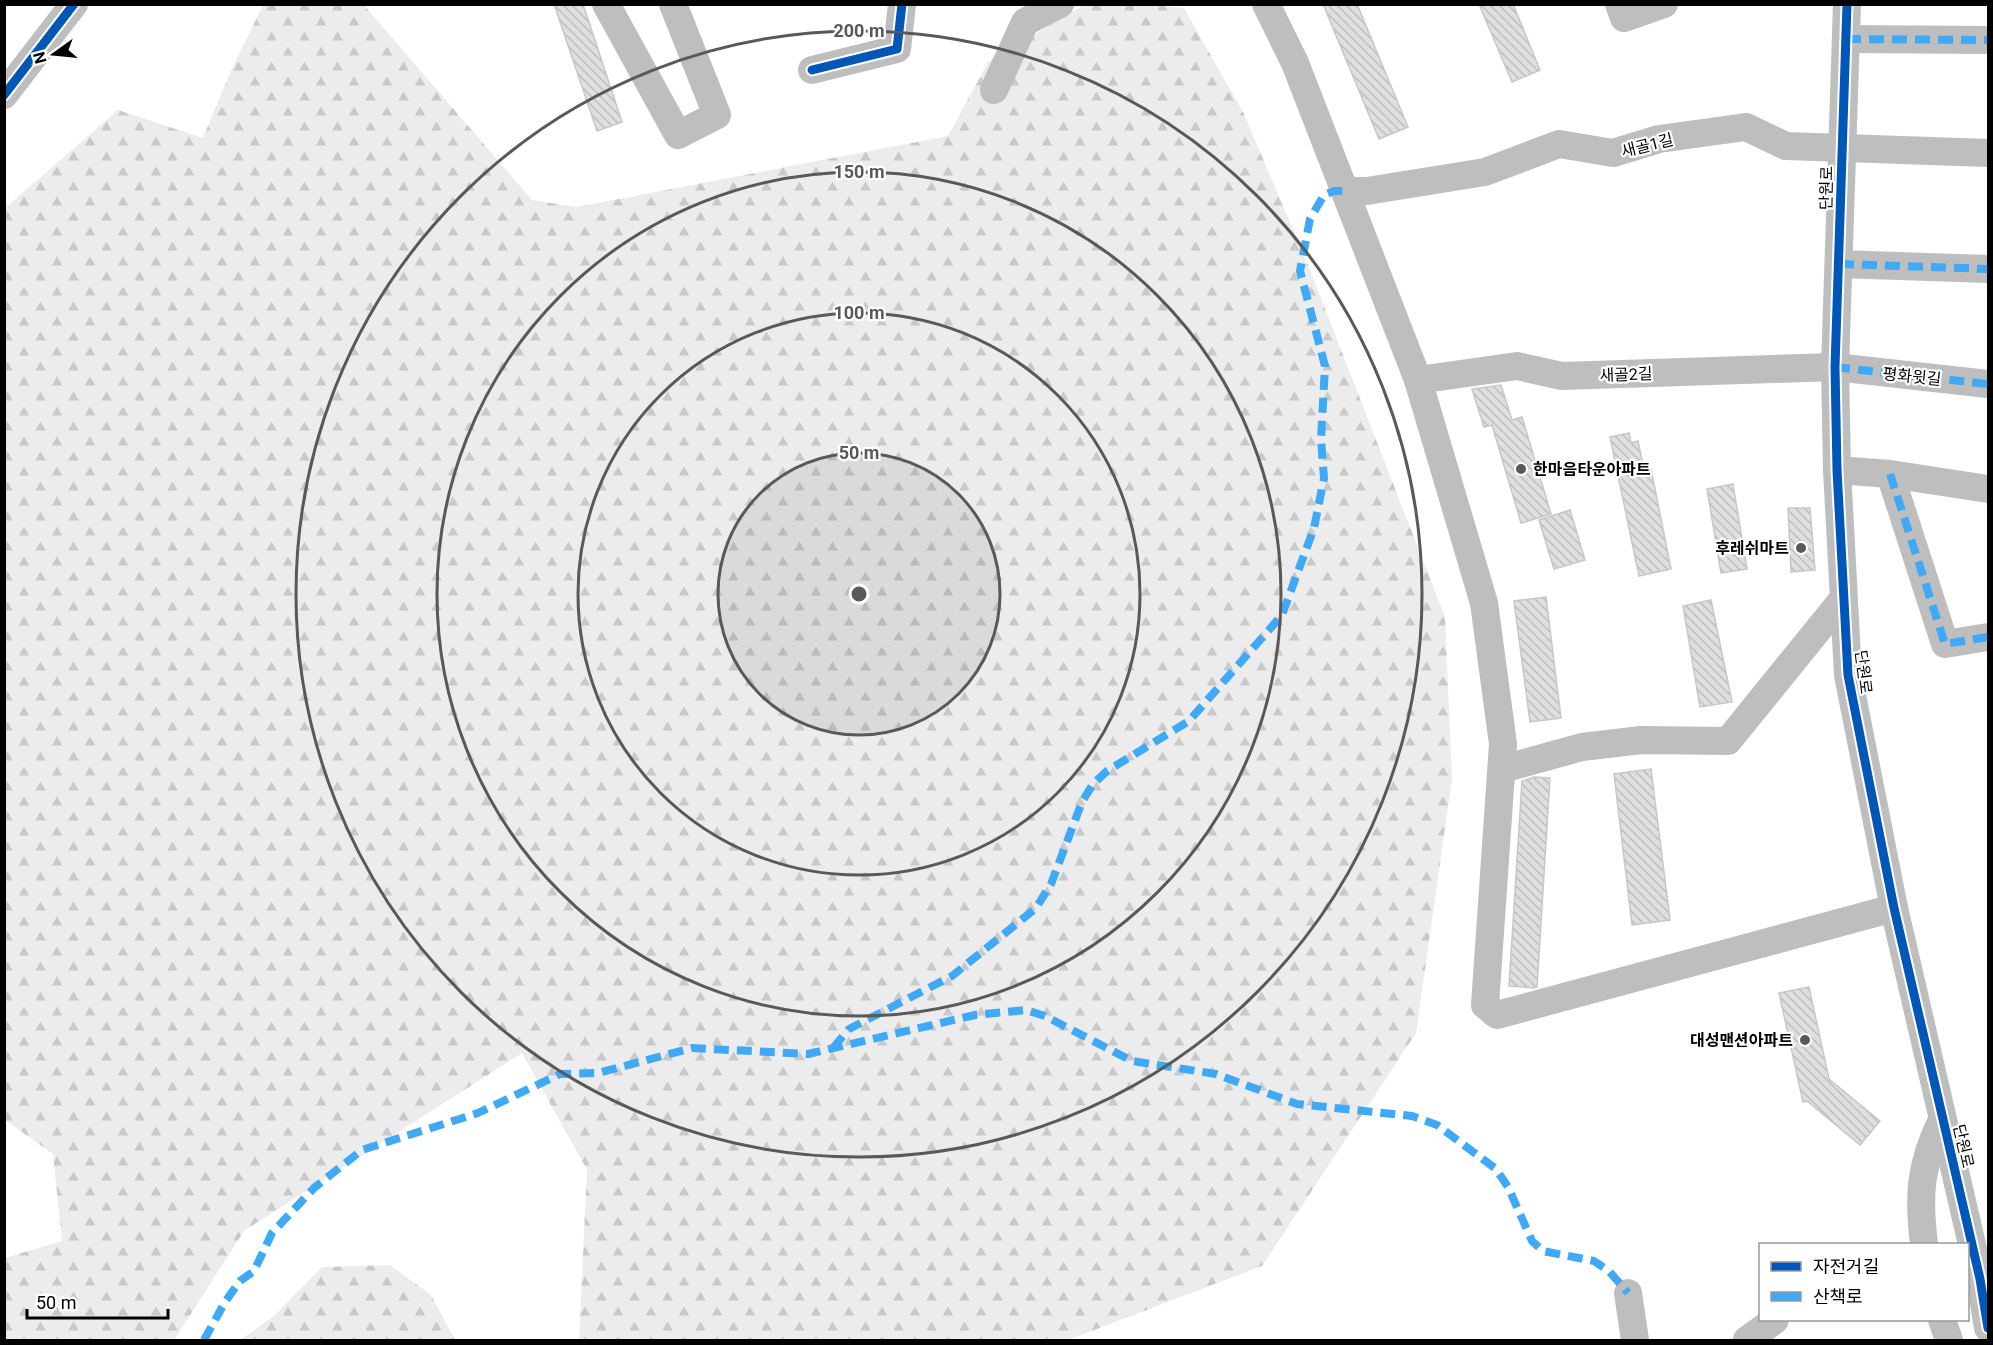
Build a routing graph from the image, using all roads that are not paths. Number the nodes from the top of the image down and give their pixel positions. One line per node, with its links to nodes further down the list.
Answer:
1 (74, 4): 14 (street)
2 (606, 4): 3 (street)
3 (673, 4)
4 (902, 4): 12 (street)
5 (1060, 4): 13 (street)
6 (1266, 4): 17 (street)
7 (1619, 4): 8 (street)
8 (1664, 4)
9 (1847, 4): 10 (street, 단원로)
10 (1846, 39): 11 (street); 15 (street, 단원로)
11 (1989, 40)
12 (812, 70)
13 (994, 90)
14 (4, 95)
15 (1841, 149): 16 (street); 17 (street, 새골1길); 18 (street, 단원로)
16 (1989, 153)
17 (1346, 191): 21 (street)
18 (1839, 264): 19 (street); 20 (street, 단원로)
19 (1989, 269)
20 (1835, 368): 21 (street, 새골2길); 22 (street, 평화윗길); 23 (street, 단원로)
21 (1418, 380): 28 (street)
22 (1989, 384)
23 (1837, 470): 24 (street); 26 (street, 단원로)
24 (1890, 474): 25 (street); 27 (street)
25 (1989, 489)
26 (1843, 598): 28 (street); 29 (street, 단원로)
27 (1989, 637)
28 (1502, 769): 29 (street)
29 (1894, 908): 30 (street, 단원로)
30 (1942, 1120): 31 (street); 32 (street, 단원로)
31 (1924, 1243)
32 (1979, 1276): 36 (street, 단원로)
33 (1628, 1293): 37 (street)
34 (1773, 1321): 38 (street)
35 (1941, 1321): 39 (street)
36 (1989, 1328)
37 (1635, 1341)
38 (1747, 1341)
39 (1949, 1341)

